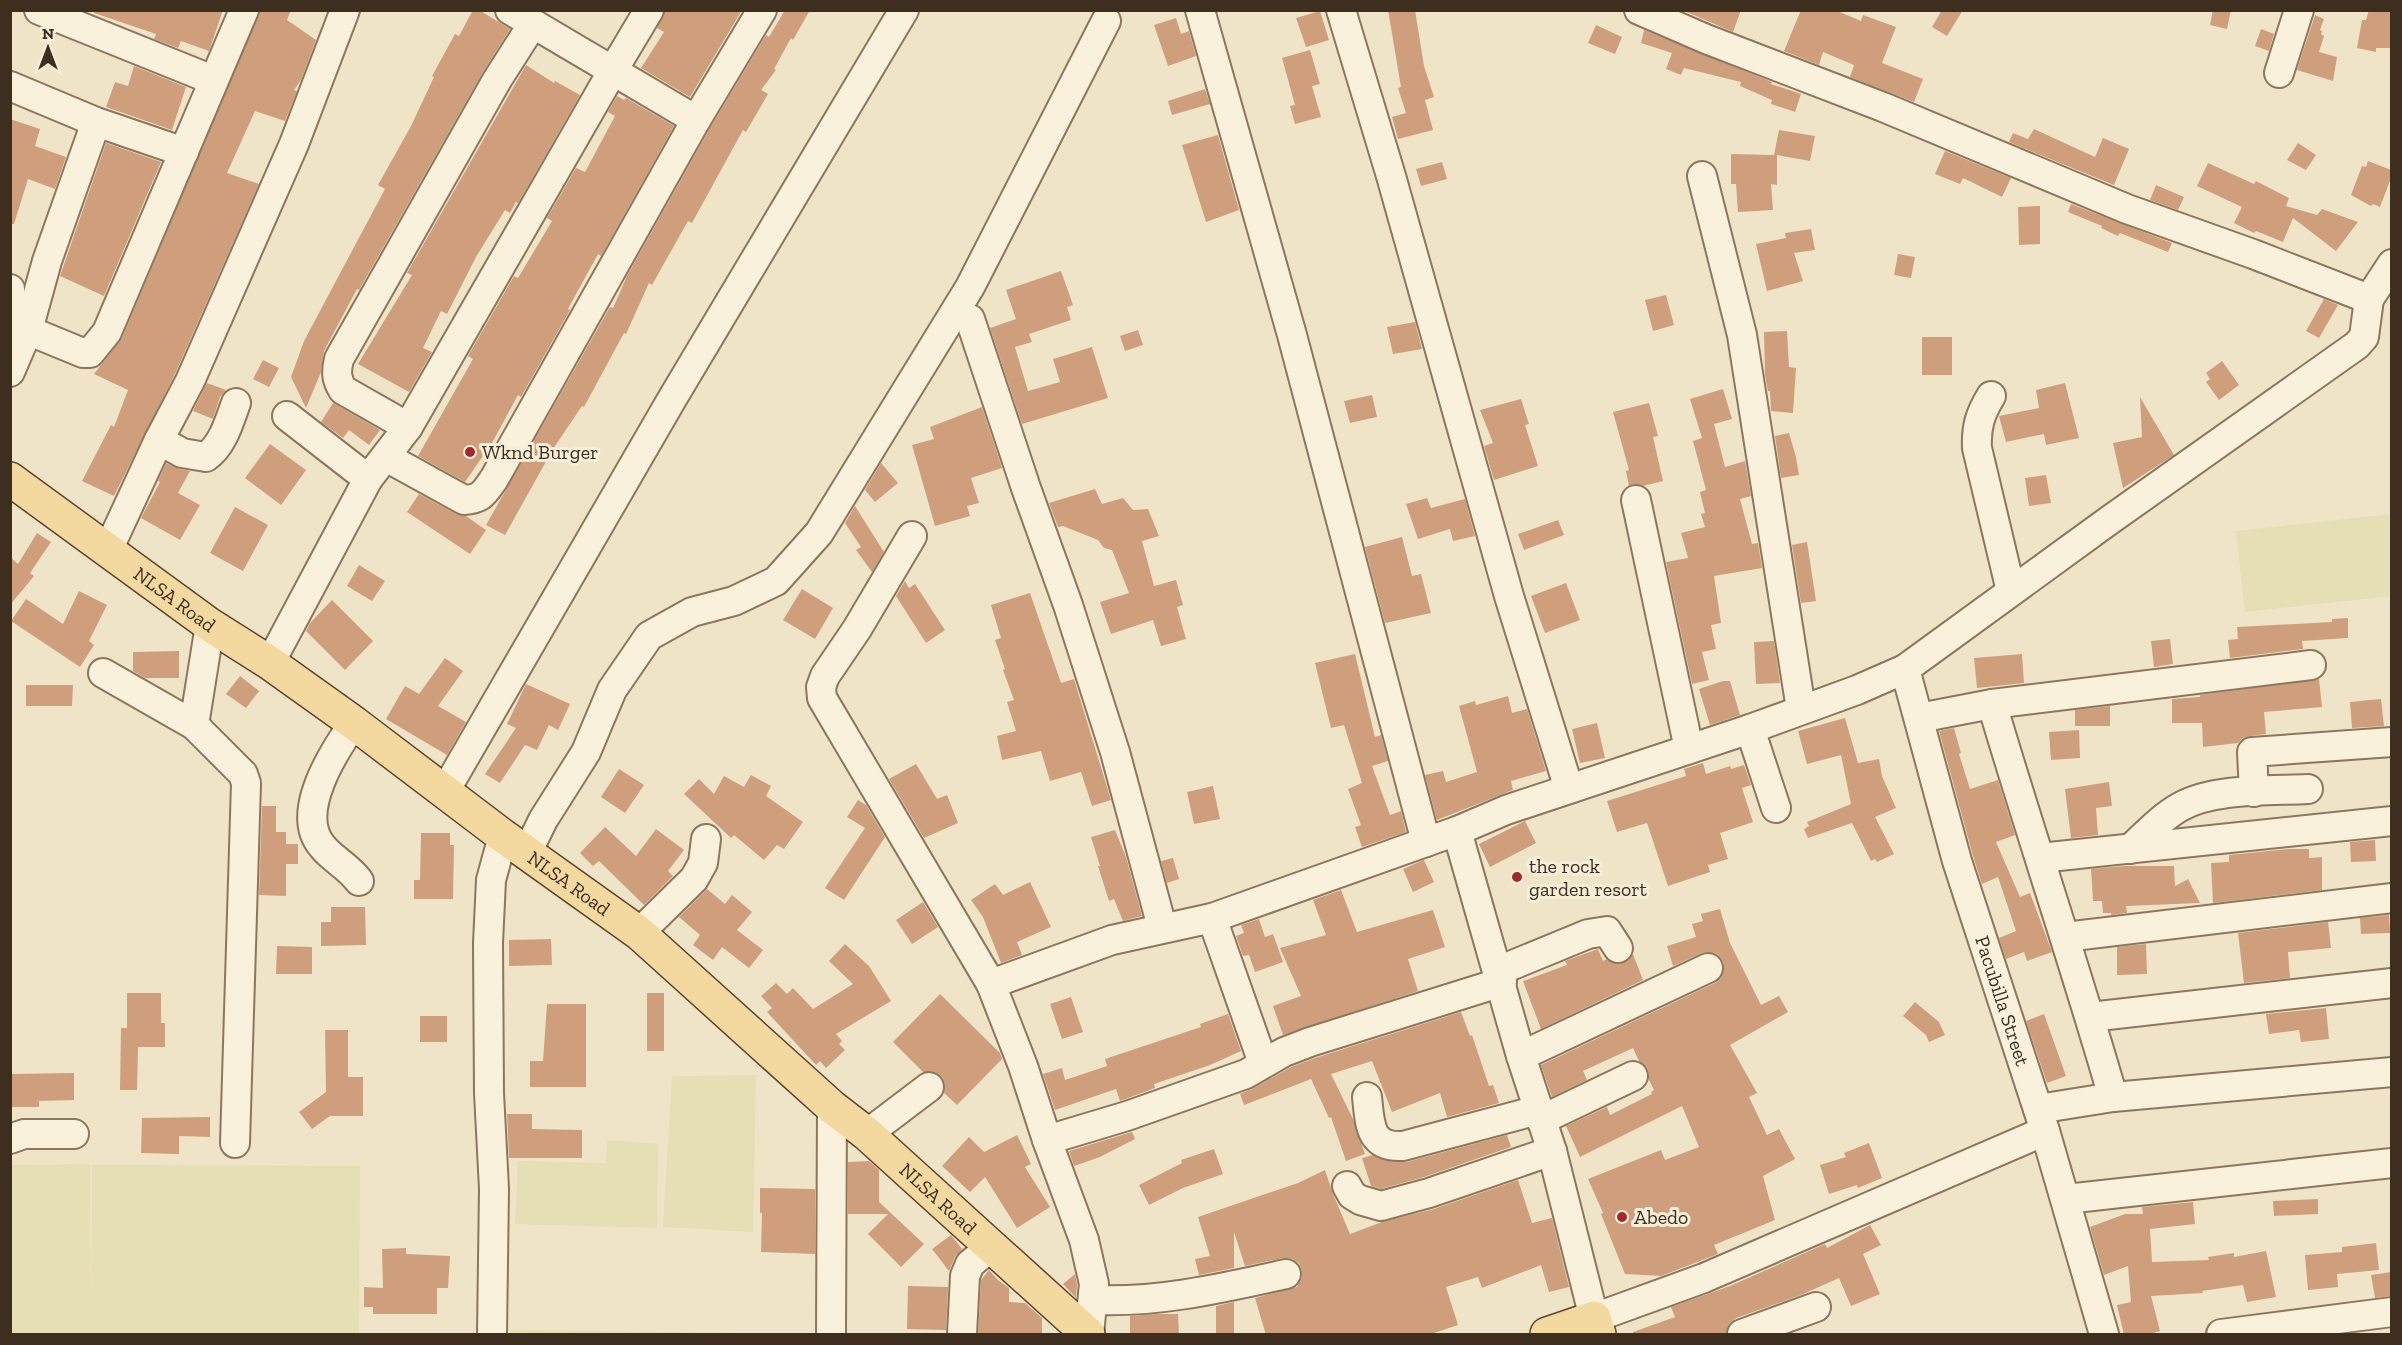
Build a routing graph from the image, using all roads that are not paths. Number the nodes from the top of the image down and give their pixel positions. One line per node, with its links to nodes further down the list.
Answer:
1 (39, 10): 16 (street)
2 (244, 10): 16 (street)
3 (345, 10): 33 (street)
4 (650, 10): 14 (street)
5 (762, 10): 18 (street)
6 (904, 10): 56 (street)
7 (1200, 10): 62 (street)
8 (1341, 10): 54 (street)
9 (1640, 10): 11 (street)
10 (2299, 10): 15 (street)
11 (1670, 17): 24 (street)
12 (521, 18): 14 (street); 32 (street)
13 (1106, 21): 63 (street)
14 (612, 72): 18 (street); 32 (street)
15 (2279, 73)
16 (213, 80): 20 (street)
17 (10, 86): 19 (street)
18 (696, 120): 34 (street)
19 (96, 122): 20 (street); 27 (street)
20 (184, 152): 27 (street)
21 (1702, 176): 47 (street)
22 (2391, 264): 24 (street)
23 (10, 289): 25 (street)
24 (2369, 299): 40 (street)
25 (10, 305)
26 (970, 319): 69 (street)
27 (19, 326): 28 (street)
28 (10, 372)
29 (1991, 396): 40 (street)
30 (237, 403): 33 (street)
31 (287, 416): 36 (street)
32 (408, 427): 34 (street)
33 (159, 440): 39 (street)
34 (386, 457): 36 (street)
35 (10, 479): 39 (main road, NLSA Road)
36 (368, 479): 42 (street)
37 (1636, 500): 53 (street)
38 (912, 536): 76 (street)
39 (108, 550): 41 (main road, NLSA Road)
40 (2011, 591): 44 (street)
41 (210, 625): 42 (main road, NLSA Road); 50 (street)
42 (270, 663): 49 (main road, NLSA Road)
43 (2311, 665): 46 (street)
44 (1905, 669): 47 (street); 48 (street, Pacubilla Street)
45 (103, 673): 50 (street)
46 (1992, 704): 48 (street); 65 (street)
47 (1800, 709): 51 (street)
48 (1919, 718): 87 (street, Pacubilla Street)
49 (354, 723): 56 (main road, NLSA Road); 66 (street)
50 (194, 725): 92 (street)
51 (1750, 729): 53 (street); 58 (street)
52 (2391, 742): 57 (street)
53 (1689, 749): 54 (street)
54 (1569, 789): 60 (street)
55 (2308, 789): 57 (street)
56 (445, 791): 63 (main road, NLSA Road)
57 (2254, 792): 64 (street)
58 (1776, 808)
59 (2391, 821): 64 (street)
60 (1457, 831): 62 (street); 74 (street)
61 (706, 839): 70 (street)
62 (1426, 842): 68 (street)
63 (515, 844): 70 (main road, NLSA Road); 103 (street)
64 (2130, 849): 65 (street)
65 (2040, 858): 71 (street)
66 (359, 881)
67 (2391, 898): 71 (street)
68 (1212, 918): 69 (street); 79 (street)
69 (1162, 927): 76 (street)
70 (639, 933): 85 (main road, NLSA Road)
71 (2065, 937): 77 (street)
72 (1618, 948): 74 (street)
73 (1708, 968): 78 (street)
74 (1500, 976): 78 (street); 79 (street)
75 (2391, 983): 77 (street)
76 (991, 984): 91 (street)
77 (2090, 1017): 84 (street)
78 (1521, 1056): 86 (street)
79 (1263, 1063): 91 (street)
80 (2391, 1072): 84 (street)
81 (1633, 1076): 86 (street)
82 (929, 1086): 89 (street)
83 (1367, 1097): 86 (street)
84 (2113, 1097): 87 (street)
85 (832, 1107): 89 (main road, NLSA Road); 104 (street)
86 (1540, 1115): 93 (street)
87 (2042, 1120): 96 (street, Pacubilla Street); 102 (street)
88 (74, 1134): 90 (street)
89 (867, 1134): 97 (main road, NLSA Road)
90 (10, 1139)
91 (1047, 1140): 99 (street)
92 (235, 1143)
93 (1552, 1151): 95 (street); 102 (street)
94 (2391, 1162): 96 (street)
95 (1347, 1186)
96 (2066, 1199): 109 (street, Pacubilla Street)
97 (992, 1246): 105 (street); 106 (main road, NLSA Road)
98 (1286, 1274): 99 (street)
99 (1093, 1300): 106 (street)
100 (1816, 1307): 108 (street)
101 (2391, 1312): 110 (street)
102 (1596, 1326): 107 (main road)
103 (492, 1335)
104 (831, 1335)
105 (962, 1335)
106 (1089, 1335)
107 (1547, 1335)
108 (1742, 1335)
109 (2103, 1335)
110 (2221, 1335)

